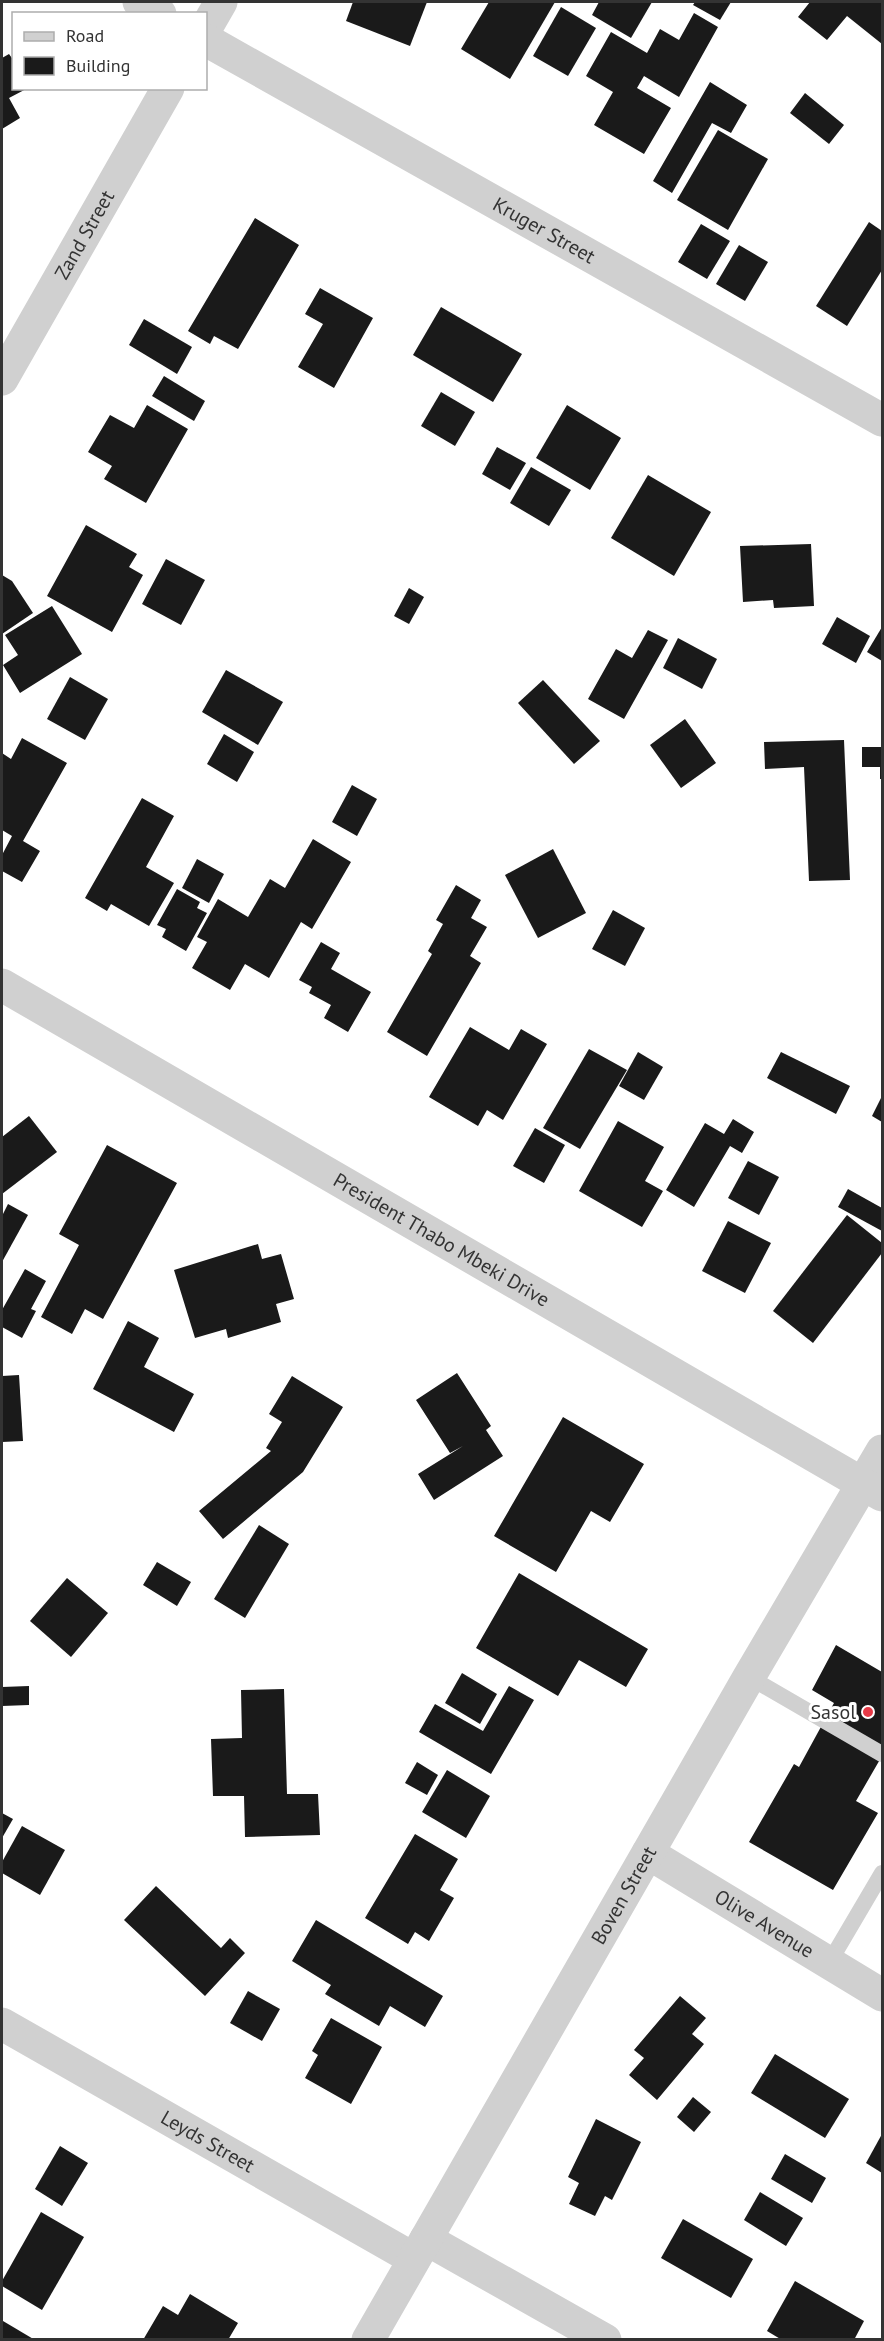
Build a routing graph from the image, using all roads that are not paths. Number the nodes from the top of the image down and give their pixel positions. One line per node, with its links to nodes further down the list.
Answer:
1 (139, 2): 3 (street)
2 (221, 2): 4 (street)
3 (156, 12)
4 (207, 26)
5 (207, 41): 8 (street, Kruger Street)
6 (167, 90): 7 (street, Zand Street)
7 (2, 379)
8 (882, 420)
9 (2, 986): 11 (street, President Thabo Mbeki Drive)
10 (882, 1451): 11 (street, Boven Street)
11 (873, 1489): 12 (street, Boven Street)
12 (749, 1677): 13 (lane); 14 (street, Boven Street)
13 (882, 1754)
14 (648, 1853): 16 (street, Olive Avenue); 19 (street, Boven Street)
15 (882, 1873): 16 (lane)
16 (829, 1963): 17 (street, Olive Avenue)
17 (882, 1995)
18 (2, 2024): 19 (street, Leyds Street)
19 (420, 2249): 20 (street, Boven Street); 21 (street, Leyds Street)
20 (368, 2340)
21 (605, 2340)

